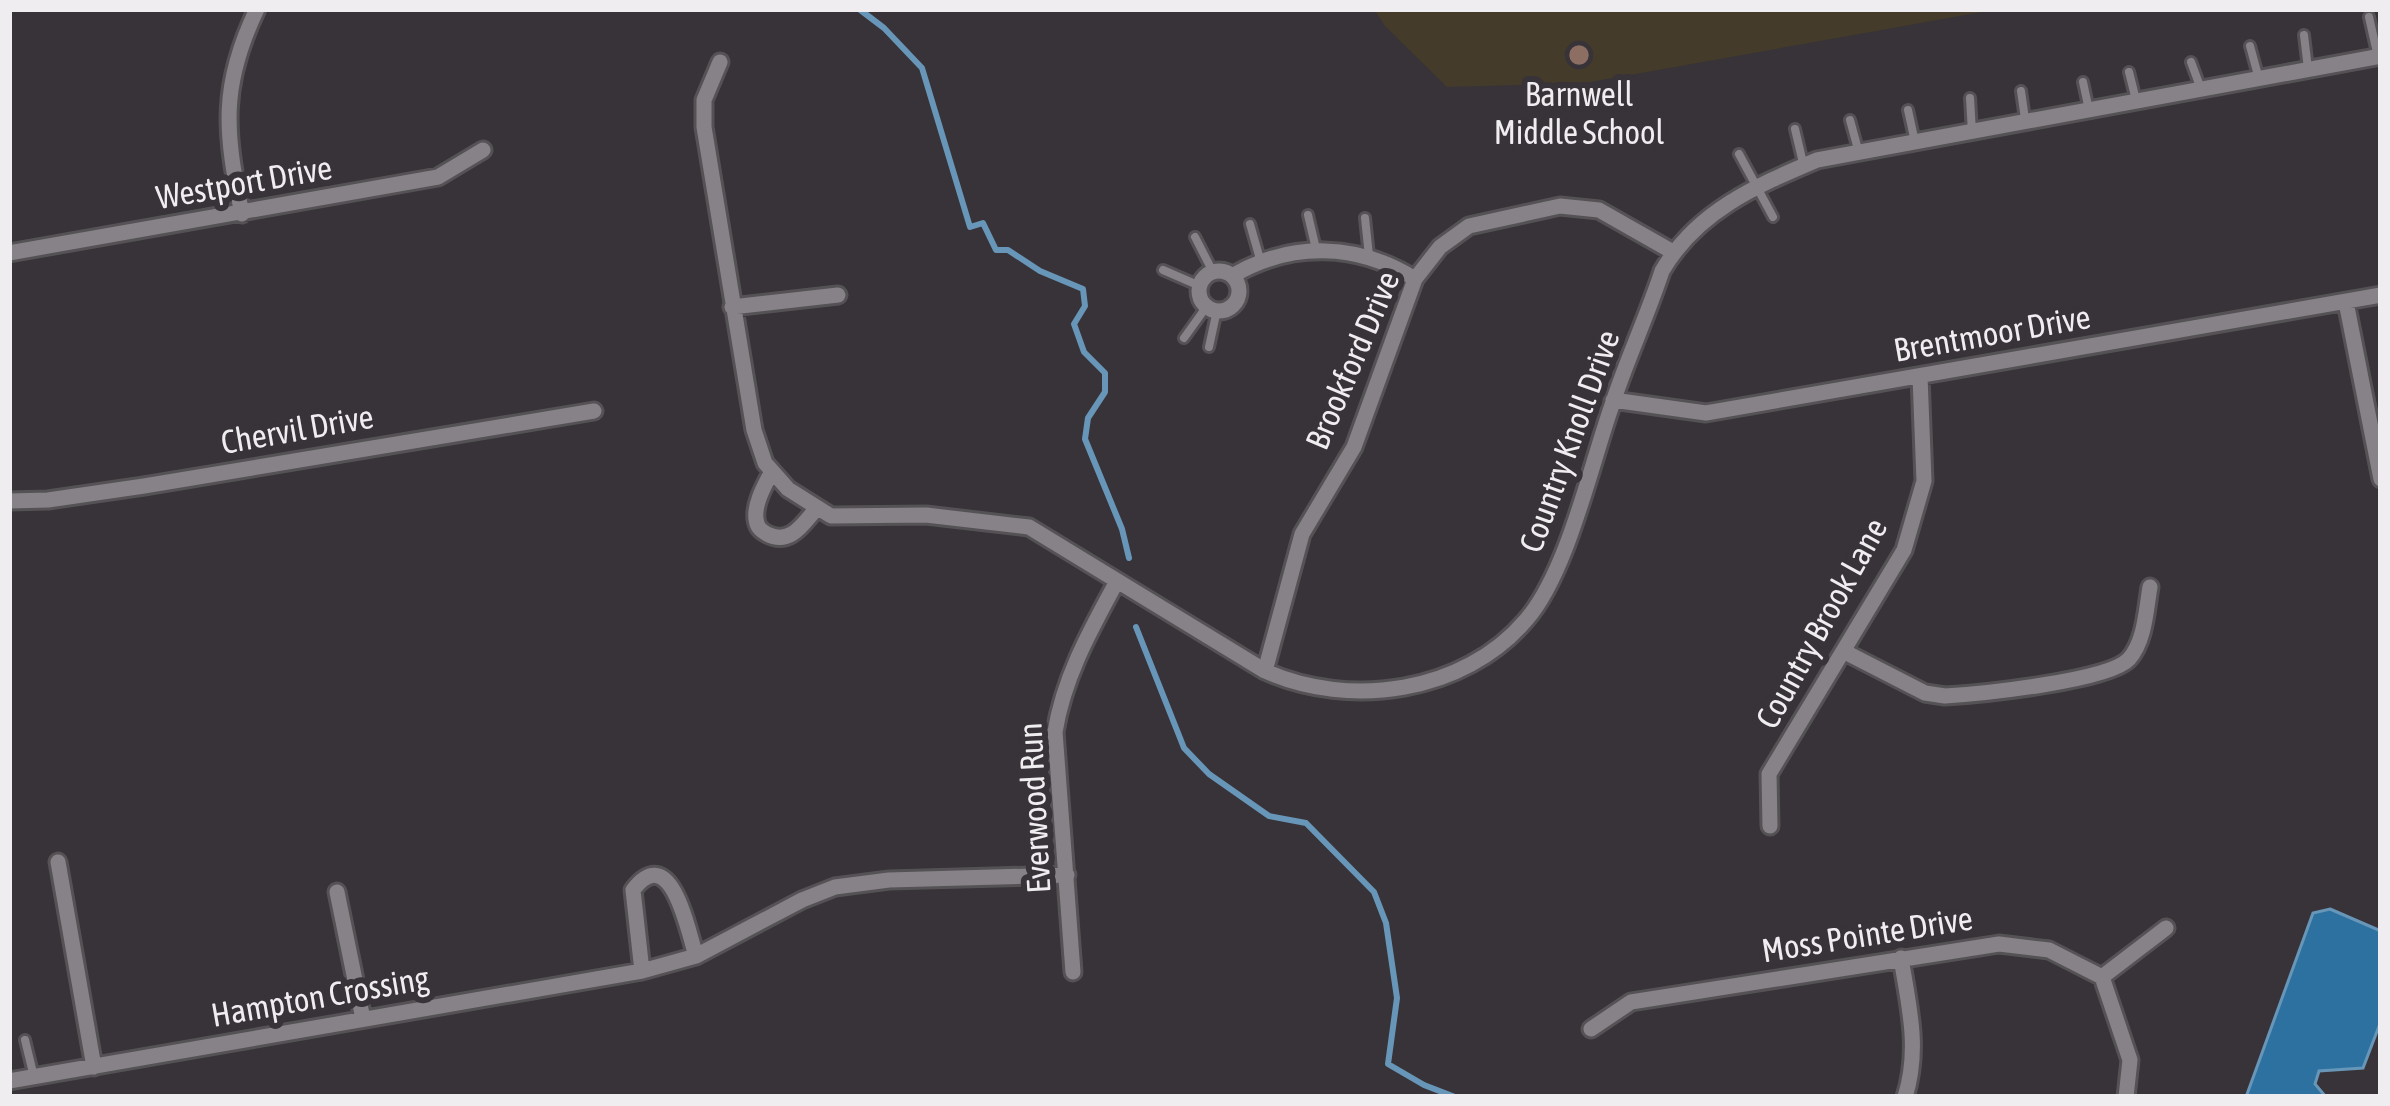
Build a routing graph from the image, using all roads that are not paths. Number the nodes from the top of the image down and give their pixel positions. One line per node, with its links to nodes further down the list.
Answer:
1 (257, 9): 28 (street)
2 (2369, 17): 5 (lane)
3 (2304, 35): 8 (lane)
4 (2250, 46): 10 (lane)
5 (2379, 57): 8 (street, Country Knoll Drive)
6 (719, 62): 47 (street)
7 (2191, 62): 12 (lane)
8 (2308, 70): 10 (street, Country Knoll Drive)
9 (2129, 72): 15 (lane)
10 (2259, 79): 12 (street, Country Knoll Drive)
11 (2083, 82): 17 (lane)
12 (2201, 89): 15 (street, Country Knoll Drive)
13 (2021, 91): 19 (lane)
14 (1970, 98): 21 (lane)
15 (2137, 101): 17 (street, Country Knoll Drive)
16 (1908, 110): 22 (lane)
17 (2089, 110): 19 (street, Country Knoll Drive)
18 (1850, 120): 24 (lane)
19 (2025, 122): 21 (street, Country Knoll Drive)
20 (1795, 130): 26 (lane)
21 (1972, 132): 22 (street, Country Knoll Drive)
22 (1915, 142): 24 (street, Country Knoll Drive)
23 (483, 150): 28 (street, Westport Drive)
24 (1859, 153): 26 (street, Country Knoll Drive)
25 (1739, 154): 27 (lane)
26 (1804, 166): 27 (street, Country Knoll Drive)
27 (1758, 186): 30 (lane); 35 (street, Country Knoll Drive)
28 (242, 214): 36 (street, Westport Drive)
29 (1308, 215): 34 (lane)
30 (1773, 217)
31 (1365, 218): 37 (lane)
32 (1250, 224): 38 (lane)
33 (1196, 237): 40 (lane)
34 (1316, 251): 37 (street); 38 (street)
35 (1673, 252): 42 (street, Brookford Drive); 52 (street, Country Knoll Drive)
36 (9, 254)
37 (1369, 256): 42 (street)
38 (1259, 260): 41 (street)
39 (1162, 270): 43 (lane)
40 (1214, 272): 41 (street); 43 (street)
41 (1232, 276): 48 (street)
42 (1415, 279): 61 (street, Brookford Drive)
43 (1200, 286): 48 (street)
44 (838, 295): 47 (street)
45 (2381, 295): 46 (street, Brentmoor Drive)
46 (2346, 302): 51 (street, Brentmoor Drive); 55 (street)
47 (732, 307): 54 (street)
48 (1212, 308): 49 (lane); 50 (lane)
49 (1184, 338)
50 (1209, 347)
51 (1921, 376): 52 (street, Brentmoor Drive); 60 (street, Country Brook Lane)
52 (1613, 400): 61 (street, Country Knoll Drive)
53 (594, 411): 56 (street, Chervil Drive)
54 (772, 471): 57 (street); 57 (street)
55 (2381, 479)
56 (9, 501)
57 (816, 509): 58 (street, Country Knoll Drive)
58 (1116, 583): 61 (street, Country Knoll Drive); 64 (street, Everwood Run)
59 (2150, 587): 60 (street)
60 (1845, 652): 62 (street, Country Brook Lane)
61 (1265, 671)
62 (1769, 826)
63 (58, 862): 75 (street)
64 (1067, 875): 67 (street, Hampton Crossing); 70 (street, Everwood Run)
65 (338, 892): 72 (street)
66 (2166, 928): 71 (street)
67 (696, 956): 69 (street, Hampton Crossing); 69 (street)
68 (1901, 958): 71 (street, Moss Pointe Drive); 73 (street, Moss Pointe Drive); 77 (street)
69 (641, 971): 72 (street, Hampton Crossing)
70 (1073, 972)
71 (2102, 977): 78 (street)
72 (362, 1018): 75 (street, Hampton Crossing)
73 (1591, 1029)
74 (25, 1040): 76 (lane)
75 (94, 1066): 76 (street, Hampton Crossing)
76 (21, 1084)
77 (1905, 1097)
78 (2126, 1097)

